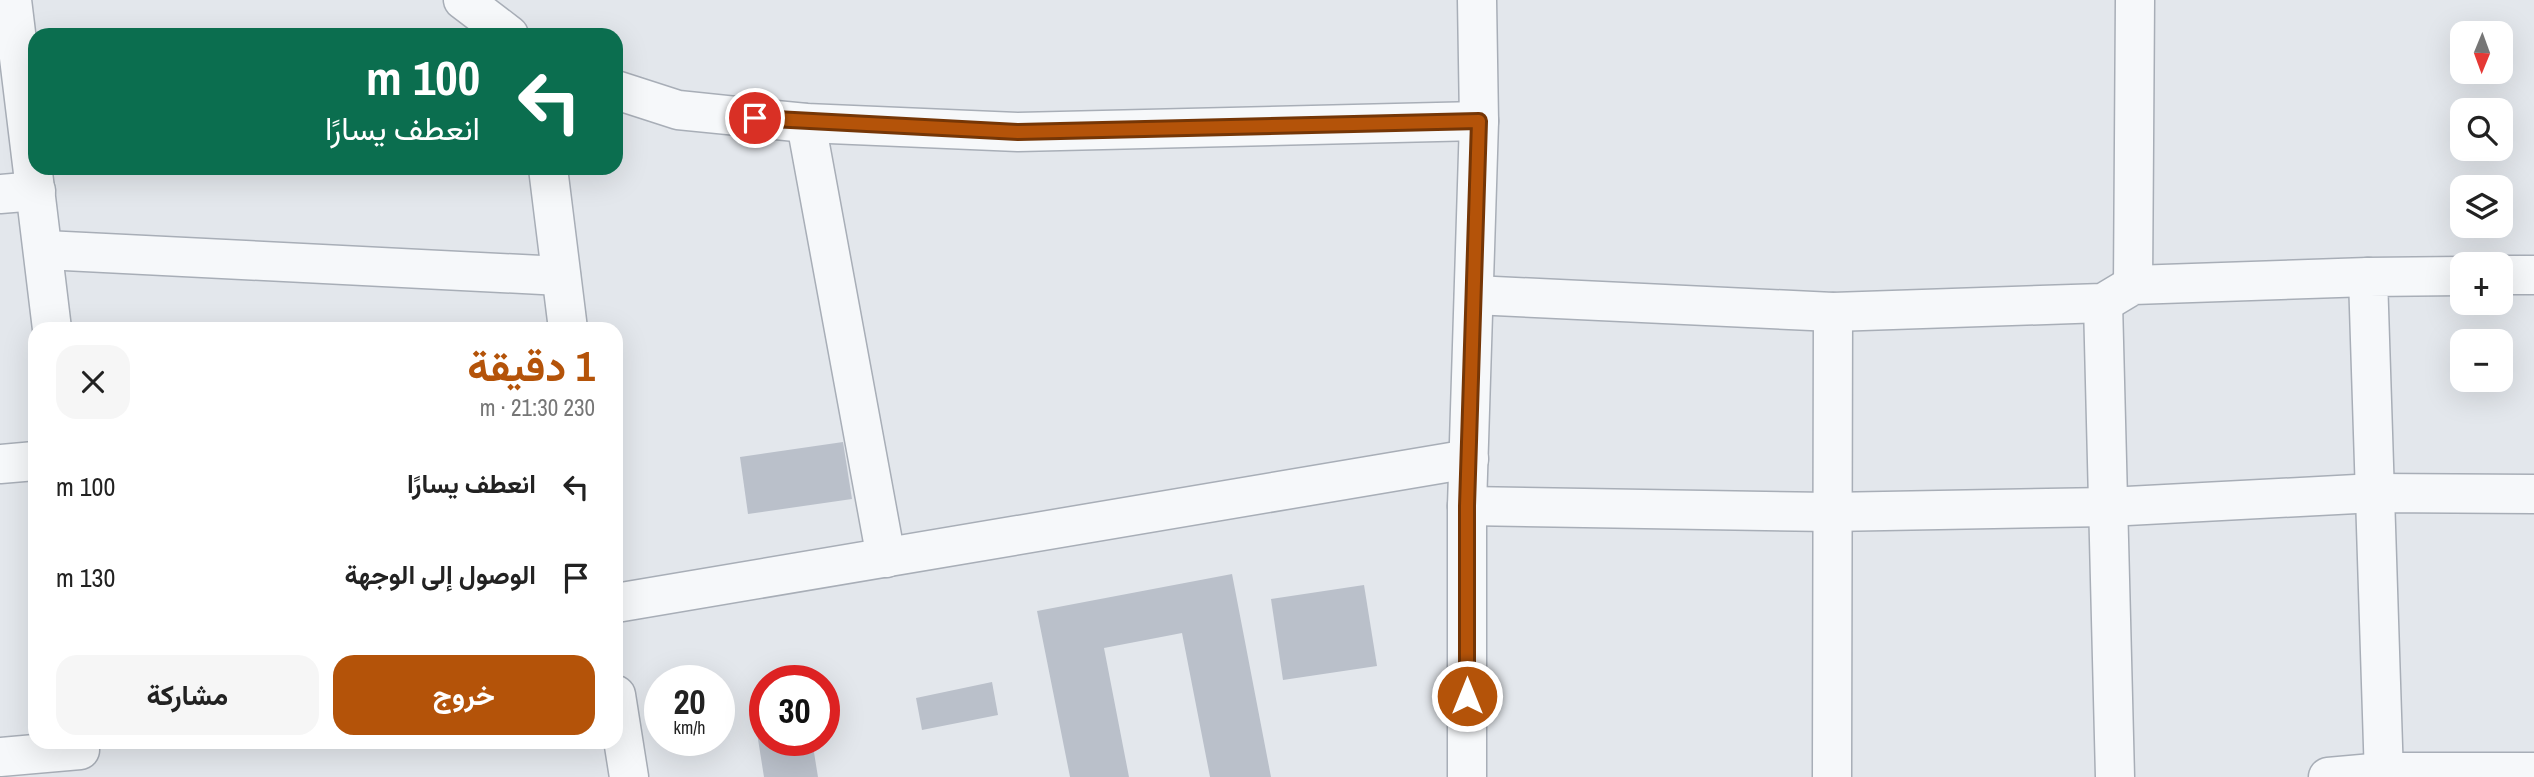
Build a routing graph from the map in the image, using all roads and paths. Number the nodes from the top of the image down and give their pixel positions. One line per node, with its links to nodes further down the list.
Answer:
1 (12, 0): 6 (street)
2 (463, 0): 5 (street)
3 (1477, 0): 8 (street)
4 (2135, 0): 18 (street)
5 (500, 28)
6 (28, 81): 11 (street)
7 (623, 92): 9 (street)
8 (1479, 121): 9 (street); 19 (street)
9 (806, 123): 31 (street)
10 (549, 175): 15 (street)
11 (18, 193): 12 (street)
12 (45, 250): 15 (street); 21 (street)
13 (2513, 275): 14 (street)
14 (2534, 275)
15 (561, 276): 22 (street)
16 (2450, 276): 17 (street)
17 (2368, 277): 18 (street); 26 (street)
18 (2118, 294): 20 (street); 29 (street)
19 (1474, 295): 20 (street); 23 (street)
20 (1833, 312): 30 (street)
21 (51, 322)
22 (567, 322)
23 (1469, 459): 28 (street); 31 (street)
24 (28, 462): 25 (street)
25 (0, 464)
26 (2375, 493): 27 (street); 29 (street); 37 (street)
27 (2534, 494)
28 (1467, 506): 30 (street); 39 (street)
29 (2108, 507): 30 (street); 41 (street)
30 (1830, 512): 40 (street)
31 (886, 558): 32 (street)
32 (623, 602)
33 (623, 739): 38 (street)
34 (81, 756): 35 (street)
35 (0, 757)
36 (2534, 772): 37 (street)
37 (2384, 775): 42 (street)
38 (629, 777)
39 (1467, 777)
40 (1832, 777)
41 (2115, 777)
42 (2328, 777)

